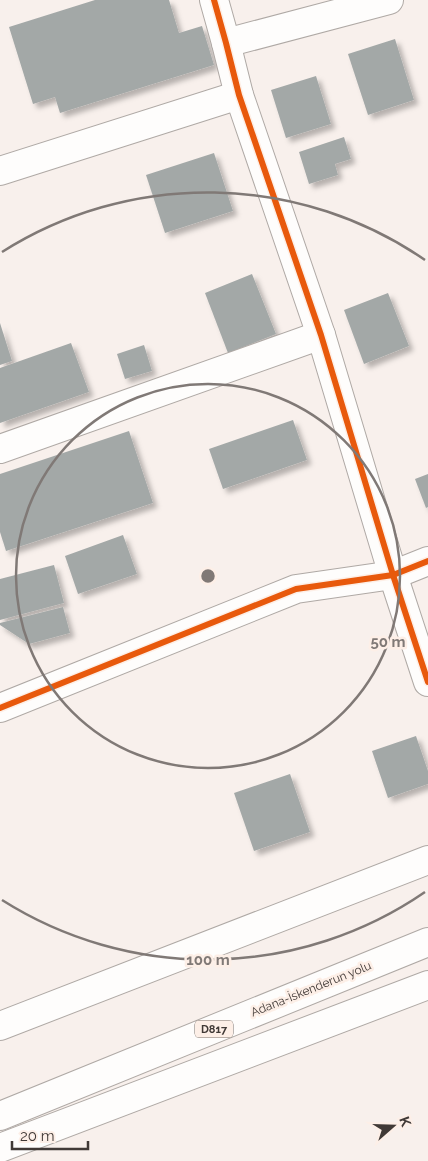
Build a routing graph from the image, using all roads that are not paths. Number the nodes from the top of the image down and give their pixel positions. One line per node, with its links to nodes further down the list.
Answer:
1 (214, 0): 3 (main road)
2 (389, 0): 3 (main road)
3 (226, 43): 4 (main road)
4 (239, 95): 5 (main road); 6 (main road)
5 (0, 171)
6 (321, 335): 7 (main road); 9 (main road)
7 (0, 449)
8 (428, 561): 9 (main road)
9 (392, 575): 10 (main road); 11 (main road)
10 (428, 682)
11 (0, 708)
12 (428, 860): 15 (main road)
13 (428, 942): 16 (main road, Adana-İskenderun yolu / D817)
14 (428, 985): 17 (main road)
15 (0, 1026)
16 (0, 1116)
17 (0, 1148)

